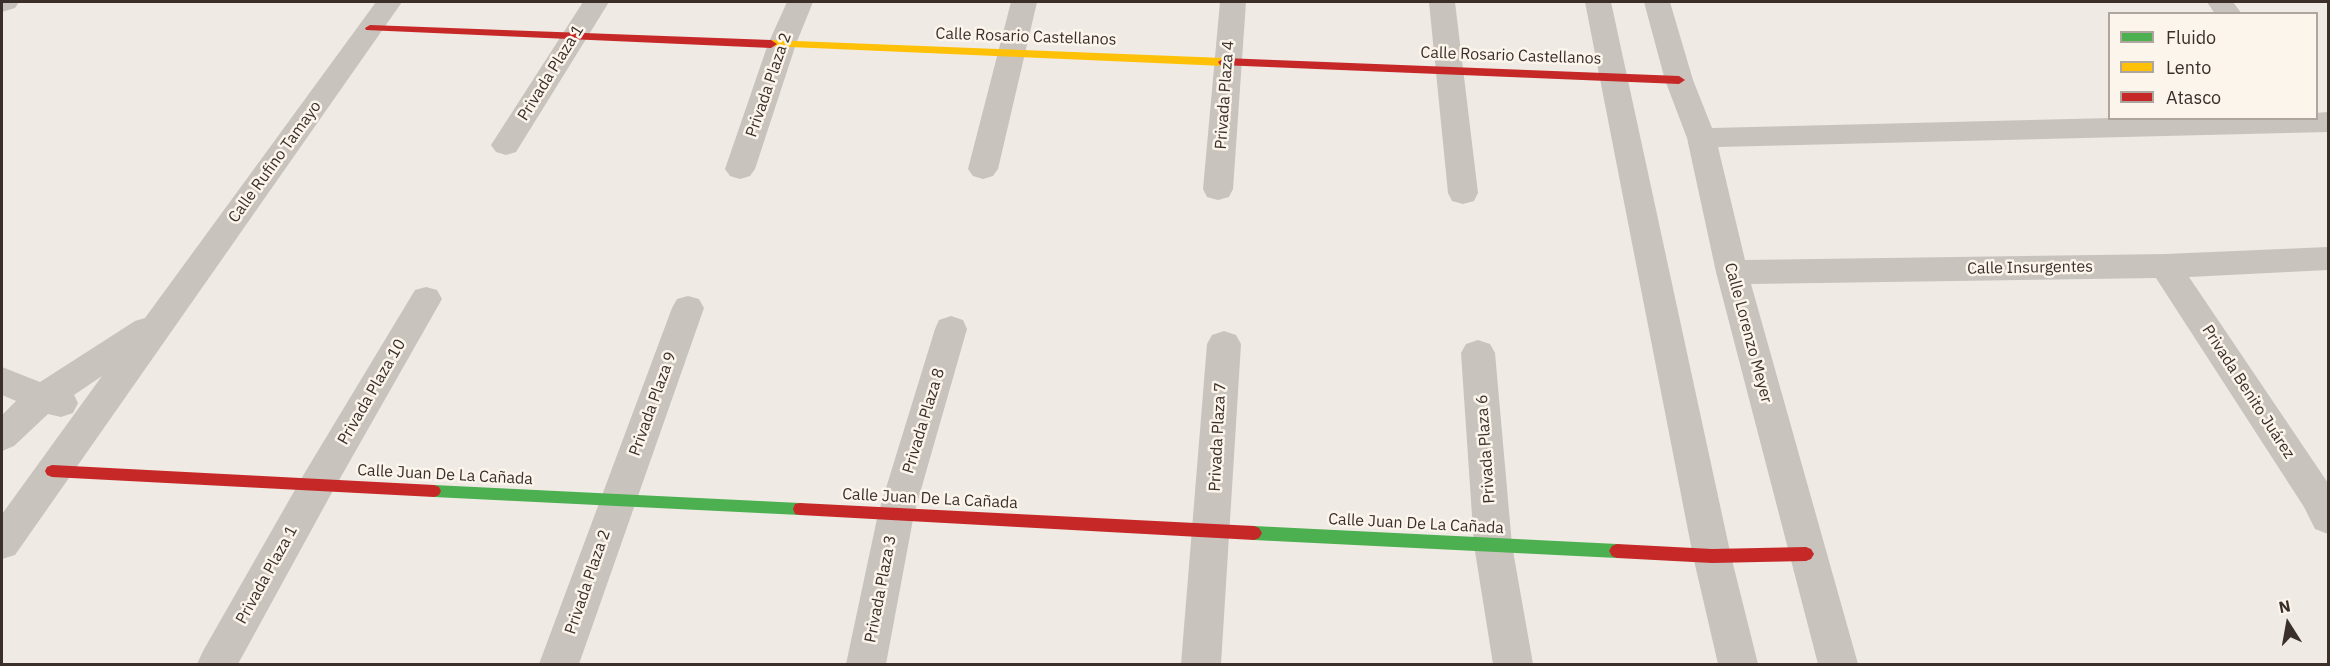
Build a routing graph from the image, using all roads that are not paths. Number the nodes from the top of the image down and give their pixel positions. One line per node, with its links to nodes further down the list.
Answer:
1 (6, 2): 10 (street)
2 (388, 2): 11 (street, Calle Rufino Tamayo)
3 (596, 2): 12 (street, Privada Plaza 1)
4 (800, 2): 13 (street, Privada Plaza 2)
5 (1024, 2): 14 (street)
6 (1233, 2): 15 (street, Privada Plaza 4)
7 (1442, 2): 16 (street)
8 (1598, 2): 17 (street)
9 (1657, 2): 18 (street, Calle Lorenzo Meyer)
10 (2, 4)
11 (370, 28): 12 (street, Calle Rosario Castellanos); 31 (street, Calle Rufino Tamayo)
12 (575, 36): 13 (street, Calle Rosario Castellanos); 21 (street, Privada Plaza 1)
13 (782, 44): 14 (street, Calle Rosario Castellanos); 22 (street, Privada Plaza 2)
14 (1010, 53): 15 (street, Calle Rosario Castellanos); 23 (street)
15 (1228, 61): 16 (street, Calle Rosario Castellanos); 24 (street, Privada Plaza 4)
16 (1450, 70): 17 (street, Calle Rosario Castellanos); 25 (street)
17 (1614, 76): 18 (street, Calle Rosario Castellanos); 48 (street)
18 (1679, 80): 20 (street, Calle Lorenzo Meyer)
19 (2322, 125): 20 (street)
20 (1701, 138): 28 (street, Calle Lorenzo Meyer)
21 (506, 145)
22 (740, 169)
23 (983, 169)
24 (1218, 189)
25 (1463, 192)
26 (2328, 258): 27 (street, Calle Insurgentes)
27 (2165, 266): 28 (street, Calle Insurgentes); 42 (street, Privada Benito Juárez)
28 (1732, 272): 47 (street, Calle Lorenzo Meyer)
29 (426, 299): 40 (street, Privada Plaza 10)
30 (688, 308): 41 (street, Privada Plaza 9)
31 (161, 321): 36 (street, Calle Rufino Tamayo); 37 (street, Calle Rufino Tamayo)
32 (951, 329): 43 (street, Privada Plaza 8)
33 (1224, 344): 44 (street, Privada Plaza 7)
34 (1478, 353): 46 (street, Privada Plaza 6)
35 (2, 380): 36 (street)
36 (42, 398): 37 (street); 38 (street, Calle Rufino Tamayo)
37 (97, 412): 39 (street, Calle Rufino Tamayo)
38 (2, 436)
39 (52, 471): 40 (street, Calle Juan De La Cañada); 45 (street, Calle Rufino Tamayo)
40 (317, 485): 41 (street, Calle Juan De La Cañada); 49 (street, Privada Plaza 1)
41 (617, 500): 43 (street, Calle Juan De La Cañada); 50 (street, Privada Plaza 2)
42 (2325, 503)
43 (896, 514): 44 (street, Calle Juan De La Cañada); 51 (street, Privada Plaza 3)
44 (1212, 530): 46 (street, Calle Juan De La Cañada); 52 (street)
45 (2, 543)
46 (1493, 545): 48 (street, Calle Juan De La Cañada); 53 (street, Privada Plaza 6)
47 (1806, 554): 48 (street, Calle Juan De La Cañada); 55 (street, Calle Lorenzo Meyer)
48 (1712, 556): 54 (street)
49 (217, 664)
50 (559, 664)
51 (866, 664)
52 (1201, 664)
53 (1513, 664)
54 (1738, 664)
55 (1838, 664)

